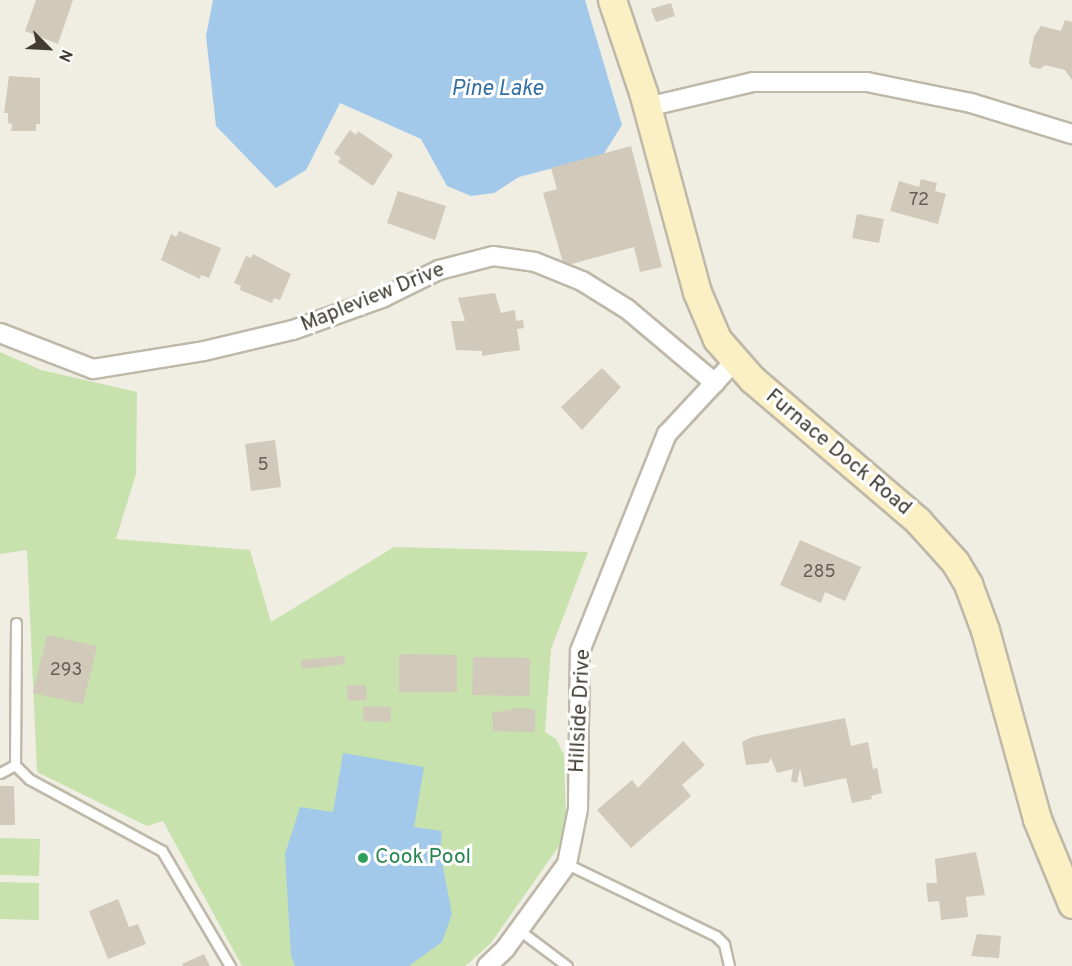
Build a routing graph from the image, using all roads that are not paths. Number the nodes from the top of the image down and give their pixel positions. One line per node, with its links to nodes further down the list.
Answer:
1 (612, 0): 2 (street, Furnace Dock Road)
2 (647, 107): 3 (street); 5 (street, Furnace Dock Road)
3 (1072, 134)
4 (0, 333): 6 (street, Mapleview Drive)
5 (734, 362): 6 (street, Hillside Drive); 11 (street, Furnace Dock Road)
6 (715, 383): 10 (street, Hillside Drive)
7 (16, 623): 8 (lane)
8 (15, 765): 9 (lane); 13 (lane)
9 (0, 773)
10 (567, 864): 12 (street, Hillside Drive); 16 (lane)
11 (1072, 904)
12 (519, 930): 14 (street, Hillside Drive); 15 (lane)
13 (230, 966)
14 (487, 966)
15 (567, 966)
16 (729, 966)

